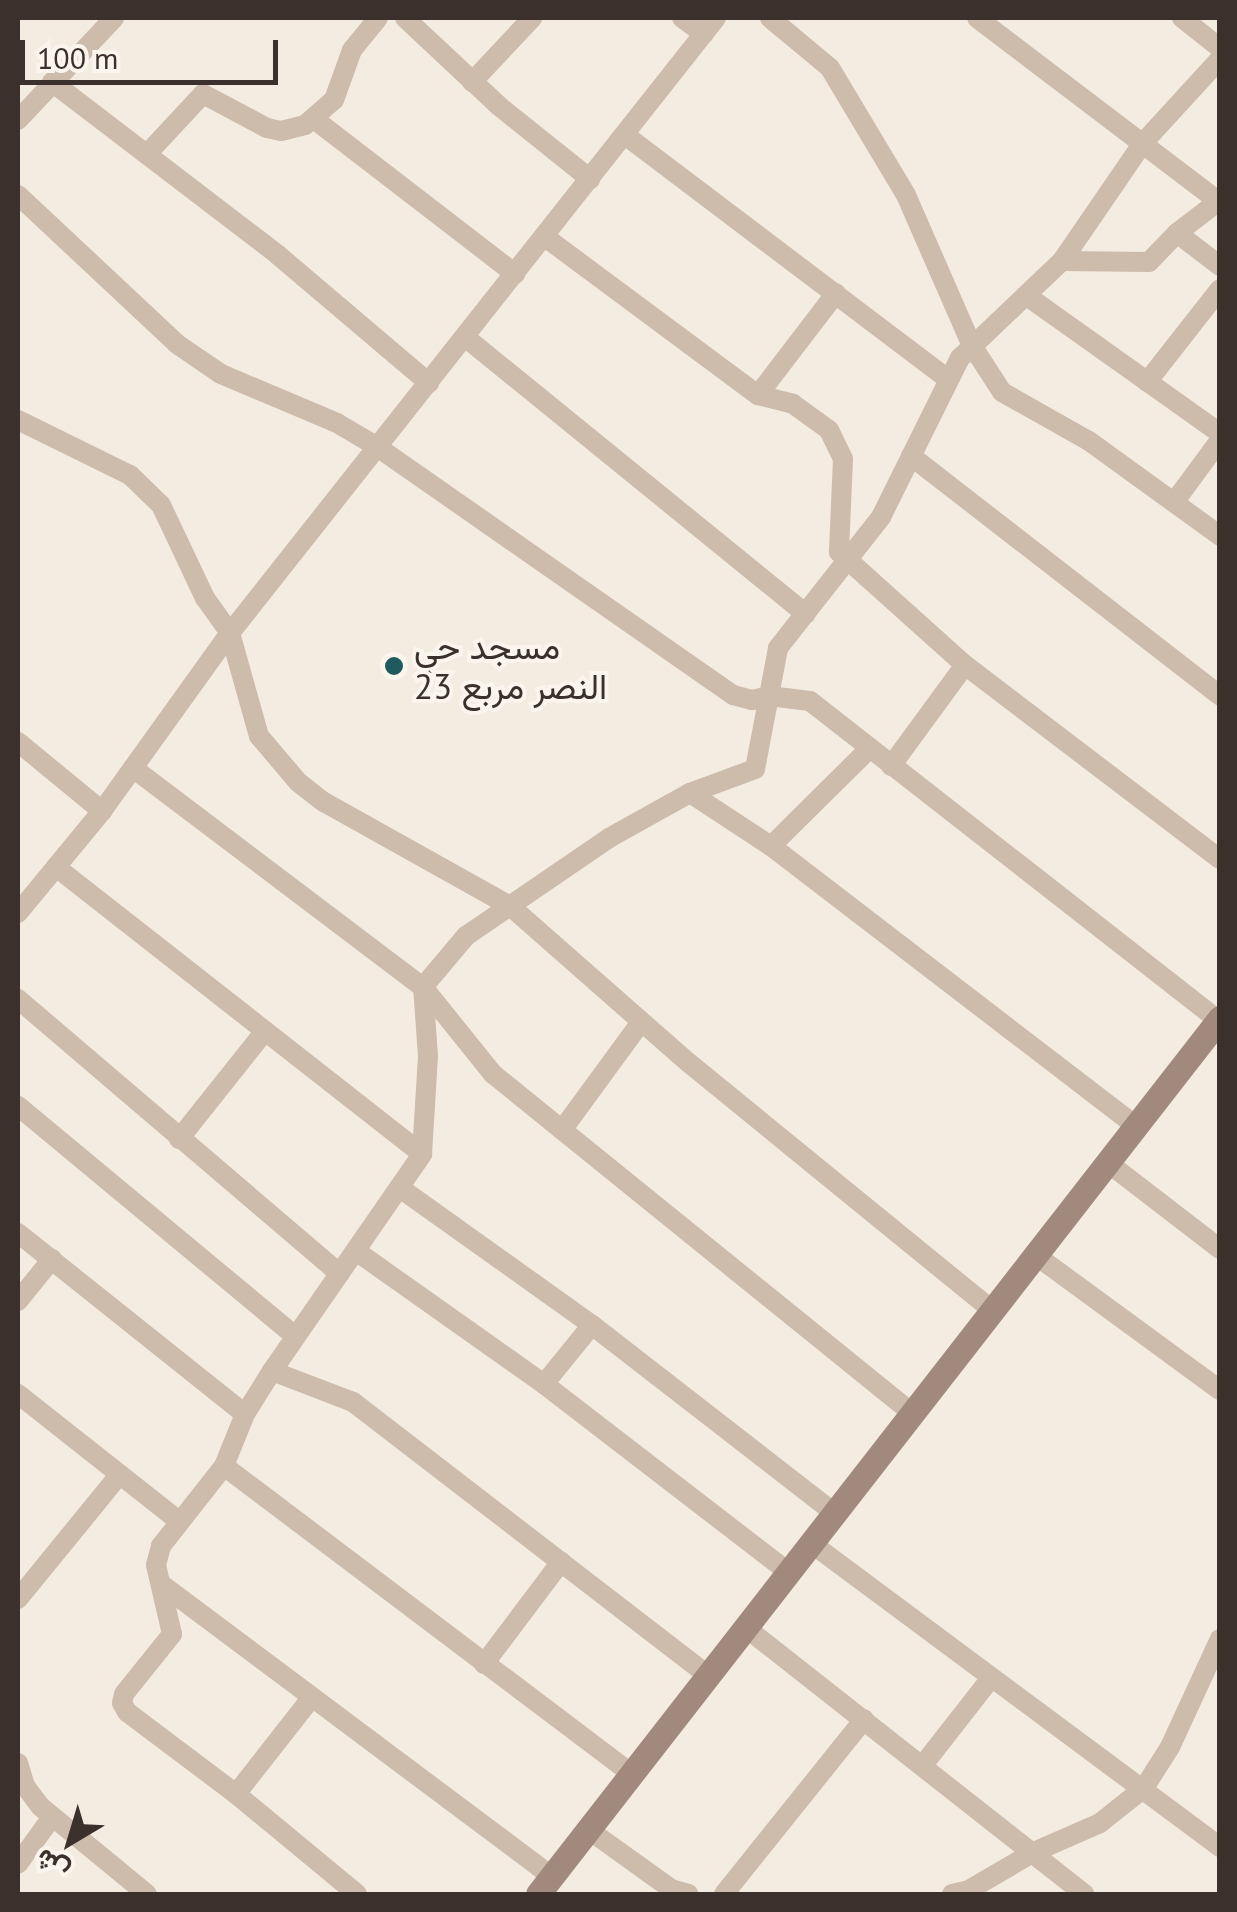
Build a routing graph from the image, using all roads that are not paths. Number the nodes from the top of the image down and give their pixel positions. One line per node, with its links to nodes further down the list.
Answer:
1 (378, 18): 14 (street)
2 (405, 18): 13 (street)
3 (532, 18): 13 (street)
4 (682, 18): 9 (street)
5 (770, 18): 31 (street)
6 (977, 18): 17 (street)
7 (1182, 18): 10 (street)
8 (106, 20): 12 (street)
9 (710, 26): 16 (street)
10 (1220, 48)
11 (1220, 60): 17 (street)
12 (52, 82): 15 (street); 18 (street)
13 (472, 82): 19 (street)
14 (314, 118): 18 (street); 26 (street)
15 (18, 120)
16 (625, 136): 19 (street); 28 (street)
17 (1142, 144): 21 (street); 24 (street)
18 (147, 154): 34 (street)
19 (590, 179): 23 (street)
20 (18, 196): 38 (street)
21 (1219, 201): 22 (street)
22 (1177, 233): 24 (street); 25 (street)
23 (545, 237): 26 (street); 35 (street)
24 (1062, 261): 29 (street)
25 (1220, 266)
26 (515, 274): 30 (street)
27 (1220, 288): 33 (street)
28 (836, 293): 32 (street); 35 (street)
29 (1026, 296): 31 (street); 33 (street)
30 (465, 337): 34 (street); 43 (street)
31 (971, 344): 32 (street); 40 (street)
32 (948, 379): 39 (street)
33 (1146, 382): 37 (street)
34 (428, 383): 38 (street)
35 (758, 396): 42 (street)
36 (18, 420): 44 (street)
37 (1220, 437): 40 (street)
38 (376, 446): 44 (street); 46 (street)
39 (912, 456): 42 (street); 47 (street)
40 (1175, 502): 41 (street)
41 (1220, 536)
42 (847, 564): 43 (street); 45 (street)
43 (806, 614): 46 (street)
44 (230, 633): 51 (street); 57 (street)
45 (966, 665): 50 (street); 55 (street)
46 (769, 696): 49 (street); 52 (street)
47 (1220, 696)
48 (18, 742): 53 (street)
49 (869, 750): 50 (street); 54 (street)
50 (891, 766): 61 (street)
51 (133, 768): 53 (street); 59 (street)
52 (690, 793): 54 (street); 57 (street)
53 (102, 811): 56 (street)
54 (771, 846): 65 (street)
55 (1220, 859)
56 (56, 868): 58 (street); 63 (street)
57 (510, 906): 59 (street); 62 (street)
58 (19, 908)
59 (423, 987): 66 (street); 68 (street)
60 (18, 999): 67 (street)
61 (1219, 1019): 65 (main road)
62 (641, 1022): 66 (street); 78 (street)
63 (265, 1031): 67 (street); 68 (street)
64 (18, 1106): 80 (street)
65 (1136, 1126): 69 (main road)
66 (562, 1130): 85 (street)
67 (179, 1140): 76 (street)
68 (422, 1154): 70 (street)
69 (1107, 1162): 72 (street); 74 (main road)
70 (400, 1188): 73 (street); 79 (street)
71 (18, 1233): 75 (street)
72 (1220, 1249)
73 (356, 1251): 76 (street); 82 (street)
74 (1034, 1254): 78 (main road); 83 (street)
75 (52, 1259): 77 (street); 86 (street)
76 (340, 1274): 80 (street)
77 (18, 1301)
78 (992, 1310): 85 (main road)
79 (592, 1324): 82 (street); 90 (street)
80 (296, 1336): 81 (street)
81 (272, 1371): 86 (street); 93 (street)
82 (544, 1384): 95 (street)
83 (1220, 1390)
84 (25, 1400): 87 (street); 89 (street)
85 (912, 1413): 90 (main road)
86 (245, 1414): 88 (street)
87 (18, 1424)
88 (224, 1466): 91 (street); 101 (street)
89 (120, 1474): 91 (street); 96 (street)
90 (834, 1512): 92 (main road)
91 (180, 1522): 97 (street)
92 (811, 1542): 95 (main road); 103 (street)
93 (561, 1562): 101 (street); 102 (street)
94 (18, 1564): 96 (street)
95 (788, 1572): 99 (main road)
96 (35, 1578): 98 (street)
97 (161, 1584): 104 (street); 110 (street)
98 (18, 1599)
99 (745, 1627): 102 (main road); 105 (street)
100 (1220, 1639): 109 (street)
101 (484, 1664): 108 (street)
102 (709, 1676): 108 (main road)
103 (991, 1678): 107 (street); 109 (street)
104 (312, 1697): 110 (street); 116 (street)
105 (864, 1719): 107 (street); 120 (street)
106 (18, 1763): 111 (street)
107 (922, 1765): 114 (street)
108 (632, 1774): 112 (main road)
109 (1144, 1788): 113 (street); 114 (street)
110 (236, 1794): 118 (street)
111 (52, 1816): 115 (street); 117 (street)
112 (589, 1830): 116 (main road); 119 (street)
113 (1220, 1847)
114 (1034, 1852): 121 (street); 122 (street)
115 (18, 1864)
116 (545, 1886)
117 (147, 1894)
118 (357, 1894)
119 (688, 1894)
120 (724, 1894)
121 (952, 1894)
122 (1084, 1894)

